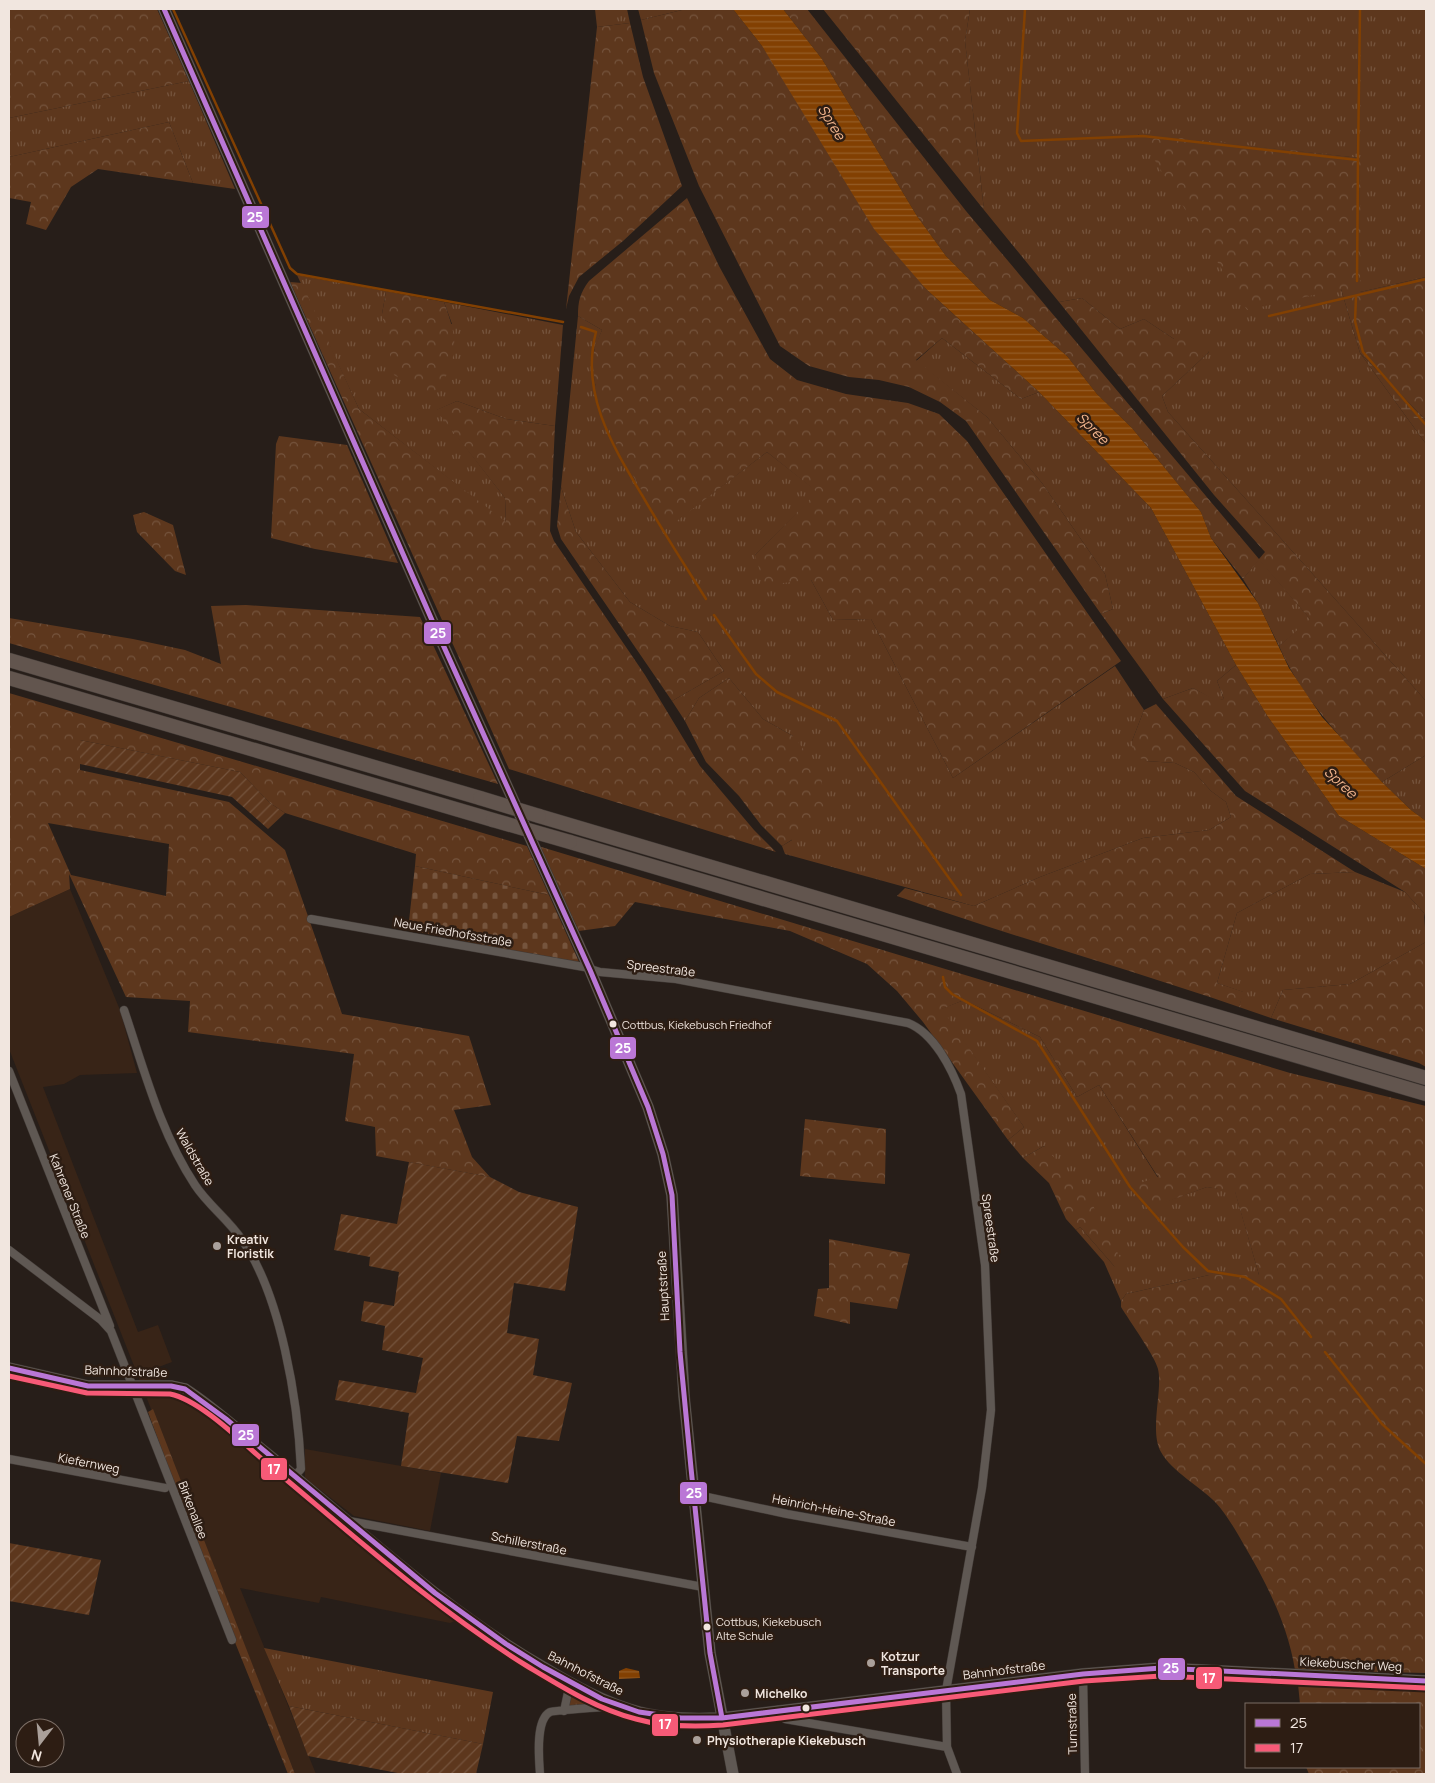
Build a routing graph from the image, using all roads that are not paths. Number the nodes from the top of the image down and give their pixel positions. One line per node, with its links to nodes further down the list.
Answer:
1 (164, 9): 5 (street, Hauptstraße)
2 (9, 660): 8 (highway, bridge)
3 (9, 678): 9 (highway, bridge)
4 (311, 919): 5 (street, Neue Friedhofsstraße)
5 (590, 970): 17 (street, Hauptstraße); 19 (street, Spreestraße)
6 (124, 1010): 15 (street, Waldstraße)
7 (9, 1070): 11 (street, Kahrener Straße)
8 (1426, 1078)
9 (1426, 1094)
10 (9, 1250): 11 (street, Kahrener Straße)
11 (111, 1331): 13 (street, Kahrener Straße)
12 (9, 1368): 13 (street, Bahnhofstraße)
13 (134, 1387): 15 (street, Bahnhofstraße); 21 (street, Birkenallee)
14 (9, 1459): 16 (street, Kiefernweg)
15 (295, 1476): 18 (street, Bahnhofstraße)
16 (165, 1488)
17 (693, 1494): 19 (street, Heinrich-Heine-Straße); 20 (street, Hauptstraße)
18 (349, 1521): 20 (street, Schillerstraße); 25 (street, Bahnhofstraße)
19 (972, 1547): 26 (street, Spreestraße)
20 (703, 1587): 30 (street, Hauptstraße)
21 (232, 1640)
22 (1083, 1674): 23 (street, Bahnhofstraße); 26 (street, Bahnhofstraße); 35 (street, Turnstraße)
23 (1274, 1674): 24 (street, Kiekebuscher Weg)
24 (1426, 1682)
25 (570, 1683): 27 (street, Bahnhofstraße); 28 (street)
26 (946, 1691): 29 (street, Bahnhofstraße); 31 (street, Spreestraße)
27 (618, 1705): 28 (street); 30 (street, Bahnhofstraße)
28 (564, 1710): 32 (street)
29 (778, 1710): 30 (street, Bahnhofstraße); 31 (street)
30 (722, 1718): 33 (street)
31 (947, 1747): 34 (street, Spreestraße)
32 (540, 1774)
33 (732, 1774)
34 (957, 1774)
35 (1085, 1774)

